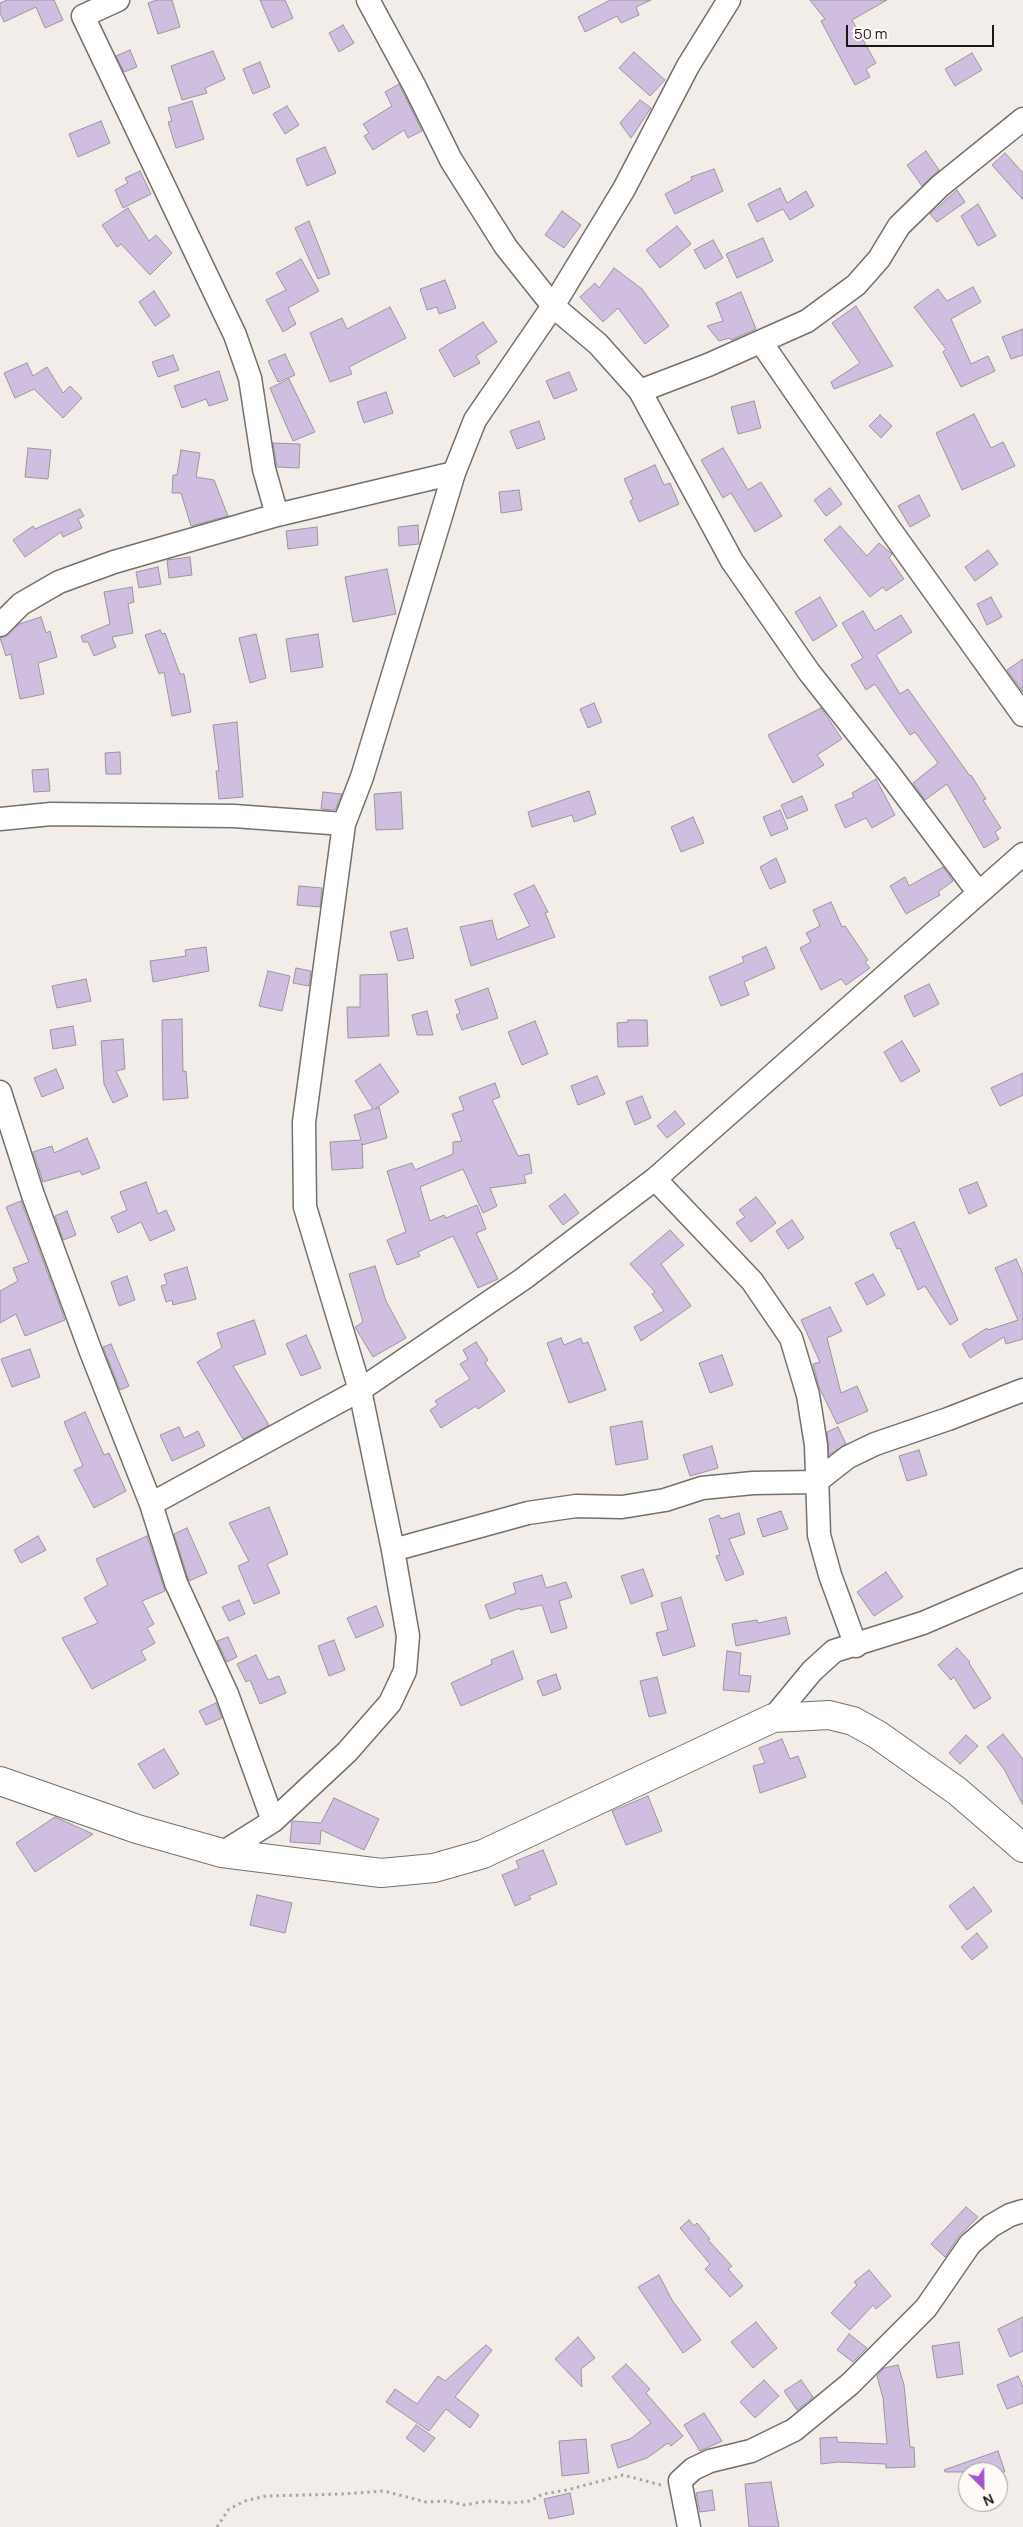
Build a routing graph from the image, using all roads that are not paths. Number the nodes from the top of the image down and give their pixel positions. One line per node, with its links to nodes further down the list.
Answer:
1 (118, 0): 4 (street)
2 (368, 0): 6 (street)
3 (729, 0): 6 (street)
4 (77, 8): 10 (street)
5 (1023, 119): 7 (street)
6 (553, 306): 8 (street); 9 (street)
7 (761, 342): 8 (street); 12 (street)
8 (640, 391): 16 (street)
9 (454, 473): 10 (street); 14 (street)
10 (277, 515): 11 (street)
11 (0, 625)
12 (1023, 715)
13 (0, 819): 14 (street)
14 (344, 824): 19 (street)
15 (1023, 854): 16 (street)
16 (978, 892): 18 (street)
17 (0, 1092): 22 (street)
18 (655, 1178): 19 (street); 21 (street)
19 (360, 1390): 22 (street); 23 (street)
20 (1023, 1390): 21 (street)
21 (816, 1482): 23 (street); 25 (street)
22 (151, 1504): 28 (street)
23 (393, 1550): 28 (street)
24 (1023, 1580): 25 (street)
25 (856, 1646): 26 (street)
26 (773, 1718): 29 (street); 30 (street)
27 (0, 1781): 30 (street)
28 (273, 1821): 30 (street)
29 (1022, 1848)
30 (222, 1853)
31 (1023, 2211): 32 (street)
32 (689, 2527)

